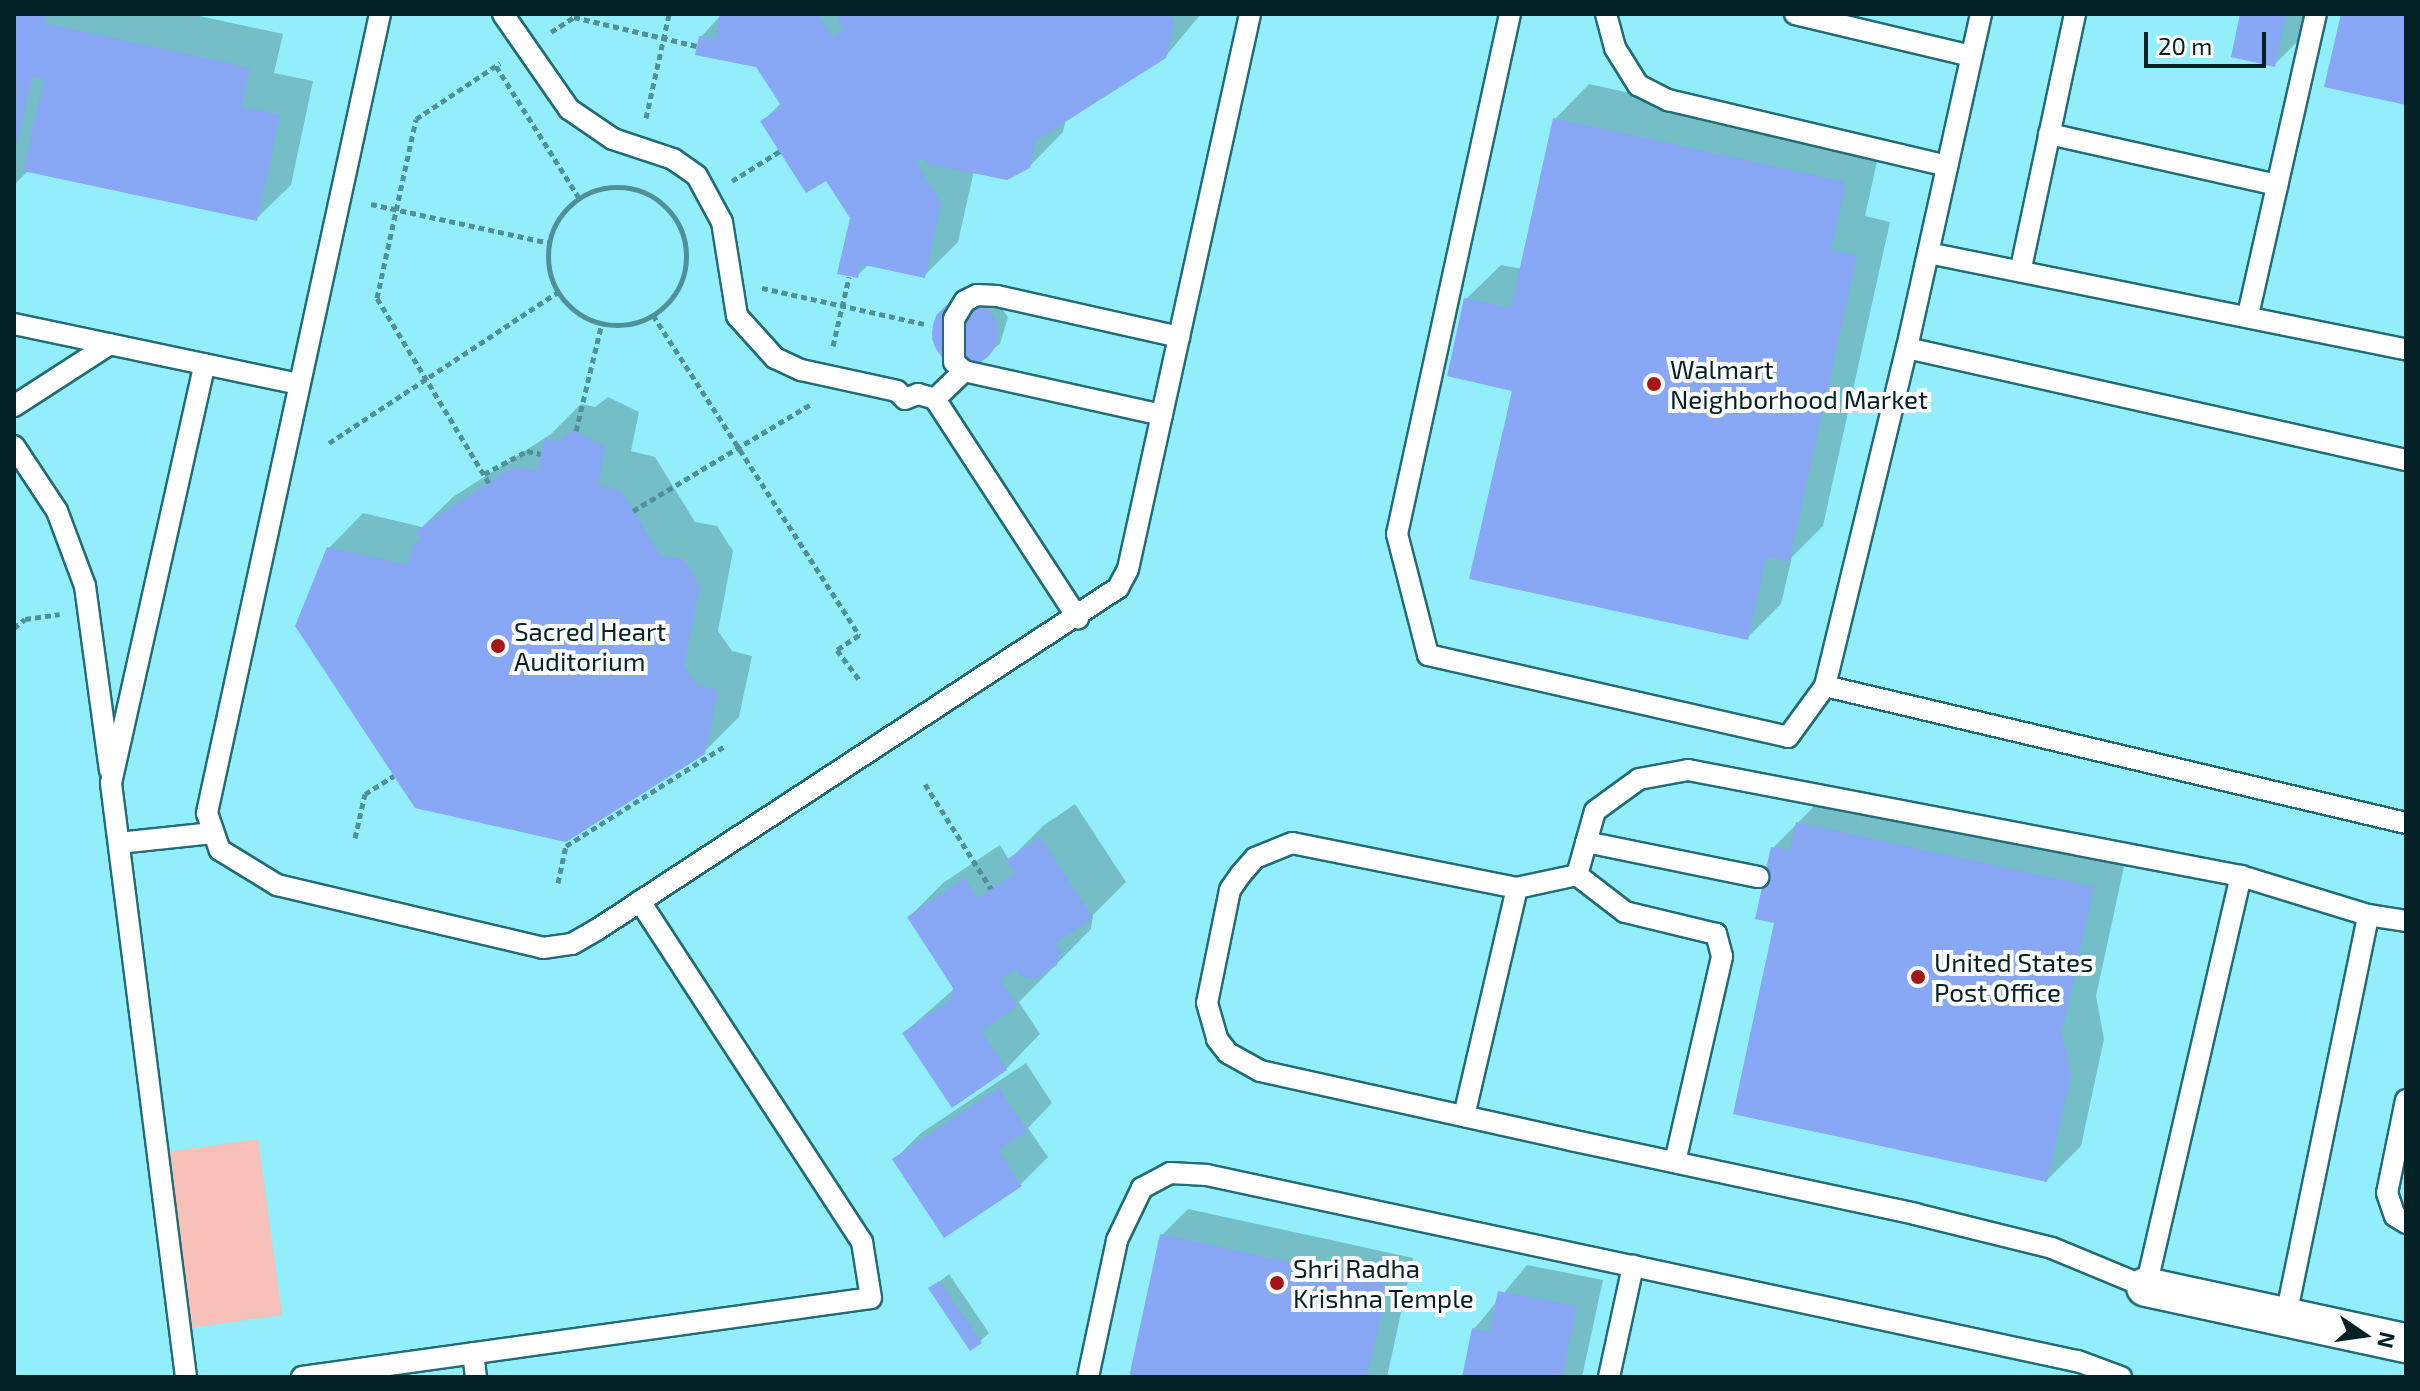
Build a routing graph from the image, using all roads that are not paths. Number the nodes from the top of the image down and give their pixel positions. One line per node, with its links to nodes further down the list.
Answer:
1 (380, 14): 24 (lane)
2 (503, 14): 25 (lane)
3 (1250, 14): 18 (lane)
4 (1510, 14): 31 (lane)
5 (1606, 14): 12 (lane)
6 (1981, 14): 10 (lane)
7 (2075, 14): 11 (lane)
8 (2316, 14): 13 (lane)
9 (1805, 15): 10 (lane)
10 (1971, 56): 12 (lane)
11 (2049, 134): 13 (lane); 15 (lane)
12 (1947, 166): 14 (lane)
13 (2277, 185): 16 (lane)
14 (1928, 253): 15 (lane); 20 (lane)
15 (2021, 268): 16 (lane)
16 (2248, 315): 21 (lane)
17 (14, 324): 19 (lane)
18 (1179, 337): 23 (lane); 27 (lane)
19 (110, 344): 22 (lane); 26 (lane)
20 (1907, 348): 29 (lane); 31 (lane)
21 (2406, 349)
22 (205, 364): 24 (lane); 32 (lane)
23 (964, 371): 25 (lane); 27 (lane)
24 (299, 384): 34 (lane)
25 (935, 399): 30 (lane)
26 (14, 406)
27 (1162, 415): 30 (lane)
28 (14, 446): 32 (lane)
29 (2406, 460)
30 (1078, 618): 41 (lane)
31 (1825, 686): 33 (lane)
32 (111, 783): 36 (lane)
33 (2406, 823)
34 (212, 833): 36 (lane); 41 (lane)
35 (1586, 842): 37 (lane); 38 (lane); 39 (lane)
36 (119, 843): 53 (lane)
37 (1577, 875): 40 (lane); 46 (lane)
38 (2241, 876): 42 (lane); 49 (lane)
39 (1758, 877)
40 (1517, 888): 45 (lane); 45 (lane)
41 (640, 901): 52 (lane)
42 (2368, 915): 43 (lane); 50 (lane)
43 (2406, 921)
44 (2406, 1100): 47 (lane)
45 (1464, 1116): 46 (lane)
46 (1675, 1162): 49 (lane)
47 (2406, 1223)
48 (1633, 1266): 56 (lane); 57 (lane); 58 (lane)
49 (2146, 1287): 50 (street)
50 (2285, 1321): 51 (street)
51 (2406, 1343)
52 (473, 1353): 54 (lane); 55 (lane)
53 (186, 1377)
54 (302, 1377)
55 (476, 1377)
56 (1088, 1377)
57 (1609, 1377)
58 (2121, 1377)

